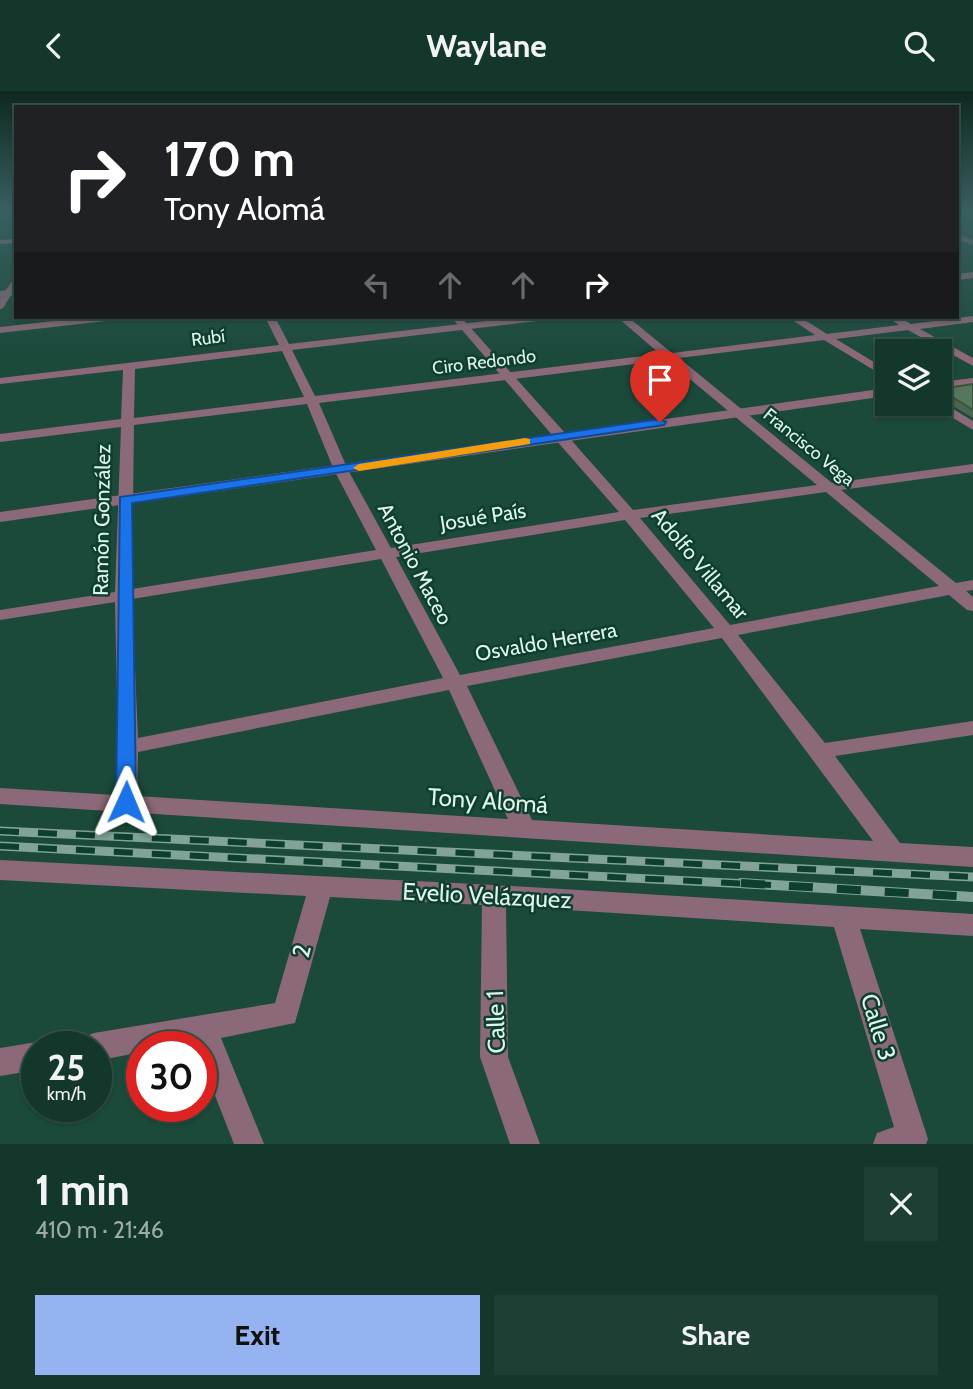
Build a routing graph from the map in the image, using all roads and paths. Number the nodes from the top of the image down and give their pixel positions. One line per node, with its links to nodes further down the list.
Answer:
1 (8, 293): 2 (street)
2 (0, 306)
3 (97, 319): 12 (street)
4 (271, 319): 14 (street, Antonio Maceo)
5 (502, 319): 10 (street, Rubí)
6 (624, 319): 15 (street, Francisco Vega)
7 (796, 319): 13 (street)
8 (896, 319): 11 (street)
9 (973, 319): 11 (street, Ciro Redondo)
10 (460, 321): 14 (street, Rubí); 19 (street, Adolfo Villamar)
11 (911, 327): 13 (street, Ciro Redondo); 16 (street)
12 (0, 330)
13 (826, 337): 15 (street, Ciro Redondo); 18 (street)
14 (285, 347): 17 (street, Rubí); 24 (street, Antonio Maceo)
15 (668, 357): 19 (street, Ciro Redondo); 25 (street, Francisco Vega)
16 (973, 363)
17 (128, 365): 20 (street, Rubí); 27 (street, Ramón González)
18 (875, 368)
19 (510, 377): 24 (street, Ciro Redondo); 29 (street, Adolfo Villamar)
20 (0, 380)
21 (973, 381): 22 (street)
22 (952, 384)
23 (875, 394): 25 (street)
24 (312, 401): 27 (street, Ciro Redondo); 32 (street, Antonio Maceo)
25 (735, 412): 29 (street); 33 (street, Francisco Vega)
26 (952, 413): 28 (street)
27 (127, 423): 30 (street, Ciro Redondo); 34 (street, Ramón González)
28 (973, 425)
29 (560, 436): 32 (street); 35 (street, Adolfo Villamar)
30 (0, 438)
31 (973, 468): 33 (street, Josué País)
32 (341, 470): 34 (street); 37 (street, Antonio Maceo)
33 (828, 488): 35 (street, Josué País); 39 (street, Francisco Vega)
34 (125, 500): 36 (street); 40 (street, Ramón González)
35 (630, 515): 37 (street, Josué País); 43 (street, Adolfo Villamar)
36 (0, 517)
37 (386, 553): 40 (street, Josué País); 44 (street, Antonio Maceo)
38 (973, 585): 39 (street, Osvaldo Herrera)
39 (953, 589): 41 (street, Francisco Vega); 43 (street, Osvaldo Herrera)
40 (123, 595): 42 (street, Josué País); 46 (street, Ramón González)
41 (973, 606)
42 (0, 615)
43 (728, 632): 44 (street, Osvaldo Herrera); 47 (street, Adolfo Villamar)
44 (455, 682): 46 (street, Osvaldo Herrera); 50 (street, Antonio Maceo)
45 (973, 728): 47 (street)
46 (128, 747): 49 (street, Ramón González)
47 (821, 751): 51 (street, Adolfo Villamar)
48 (0, 796): 49 (street, Tony Alomá)
49 (126, 802): 50 (street, Tony Alomá)
50 (525, 830): 51 (street, Tony Alomá)
51 (894, 853): 52 (street, Tony Alomá)
52 (973, 857)
53 (0, 870): 54 (street, Evelio Velázquez)
54 (320, 888): 55 (street, Evelio Velázquez); 58 (street, 2)
55 (494, 895): 56 (street, Evelio Velázquez); 64 (street, Calle 1)
56 (843, 916): 57 (street, Evelio Velázquez); 62 (street, Calle 3)
57 (973, 925)
58 (202, 1029): 59 (street); 63 (street)
59 (112, 1044)
60 (21, 1059): 61 (street)
61 (0, 1062)
62 (900, 1141)
63 (249, 1144)
64 (525, 1144)

